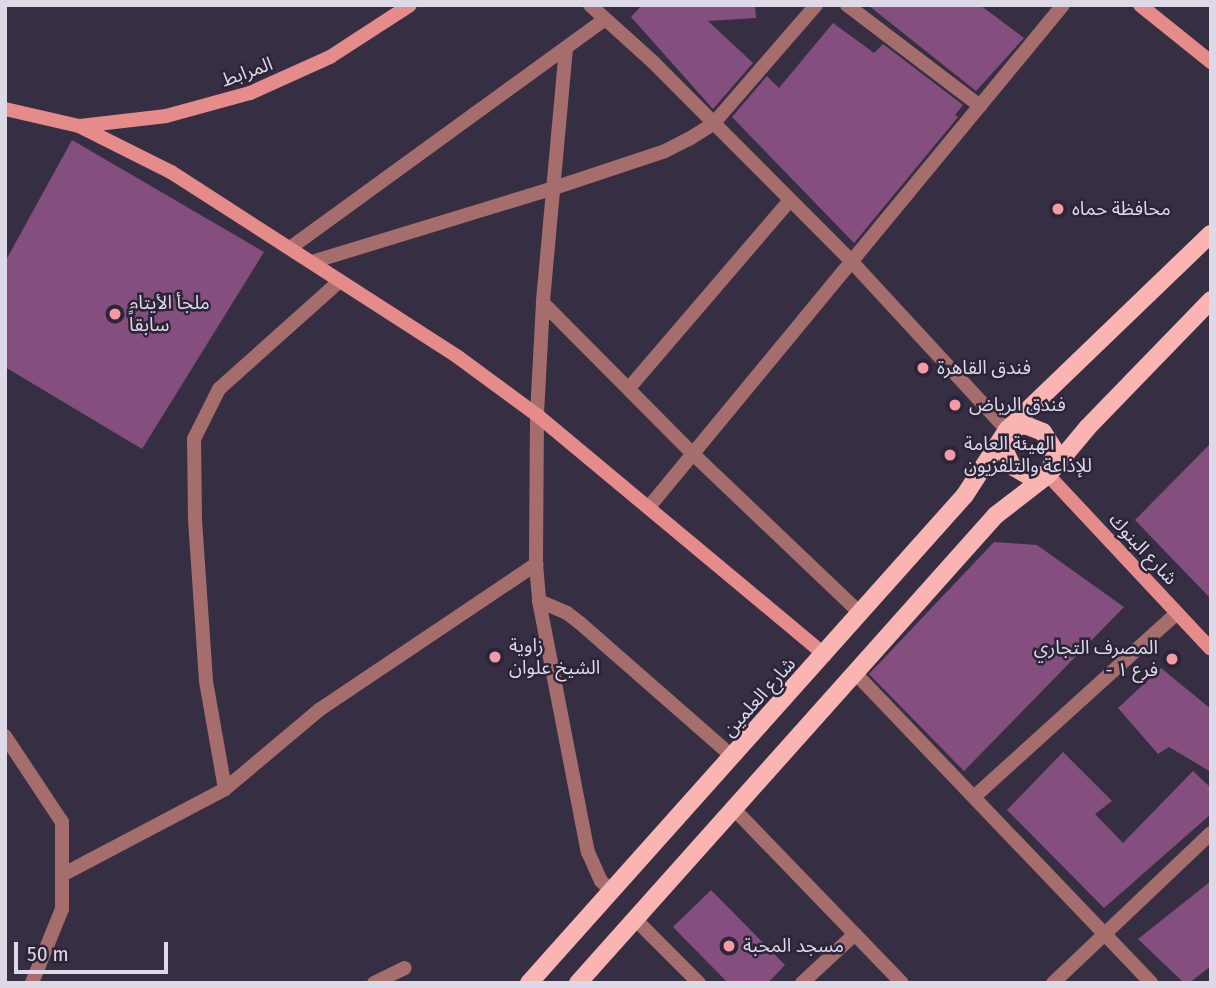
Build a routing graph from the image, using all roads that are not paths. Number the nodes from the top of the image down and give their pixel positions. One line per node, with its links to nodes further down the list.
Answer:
1 (410, 5): 13 (main road, المرابط)
2 (590, 5): 7 (street)
3 (816, 5): 12 (street)
4 (847, 5): 10 (street)
5 (1063, 5): 10 (street)
6 (1140, 5): 9 (main road)
7 (605, 19): 8 (street); 12 (street)
8 (566, 48): 14 (street); 17 (street)
9 (1211, 62)
10 (980, 106): 19 (street)
11 (5, 108): 13 (main road)
12 (713, 124): 14 (street); 15 (street)
13 (79, 126): 17 (main road)
14 (554, 188): 18 (street); 22 (street)
15 (789, 201): 19 (street); 23 (street)
16 (1211, 234): 25 (main road, شارع العلمين)
17 (290, 248): 18 (main road)
18 (312, 262): 20 (main road)
19 (852, 262): 25 (street); 26 (street)
20 (340, 281): 24 (main road); 38 (street)
21 (1211, 300): 27 (main road)
22 (542, 303): 23 (street); 24 (street)
23 (629, 388): 26 (street)
24 (537, 415): 28 (main road); 29 (street)
25 (1007, 429): 27 (main road); 27 (main road); 32 (main road, شارع العلمين)
26 (693, 454): 28 (street); 32 (street)
27 (1048, 475): 31 (main road, شارع البنوك); 35 (main road)
28 (649, 507): 34 (main road)
29 (536, 564): 30 (street); 38 (street)
30 (540, 601): 37 (street); 43 (street)
31 (1177, 613): 33 (main road, شارع البنوك); 39 (street)
32 (861, 614): 34 (main road, شارع العلمين)
33 (1211, 649)
34 (825, 655): 37 (main road, شارع العلمين)
35 (856, 674): 39 (street); 40 (main road)
36 (5, 736): 42 (street)
37 (733, 757): 43 (main road, شارع العلمين)
38 (225, 789): 42 (street)
39 (974, 797): 46 (street)
40 (733, 808): 44 (main road); 45 (street)
41 (1211, 833): 46 (street)
42 (62, 875): 48 (street)
43 (613, 892): 50 (main road, شارع العلمين)
44 (635, 919): 51 (main road); 52 (street)
45 (855, 934): 53 (street); 54 (street)
46 (1105, 934): 55 (street); 56 (street)
47 (405, 968): 49 (street)
48 (32, 983)
49 (374, 983)
50 (529, 983)
51 (578, 983)
52 (699, 983)
53 (802, 983)
54 (902, 983)
55 (1053, 983)
56 (1151, 983)

